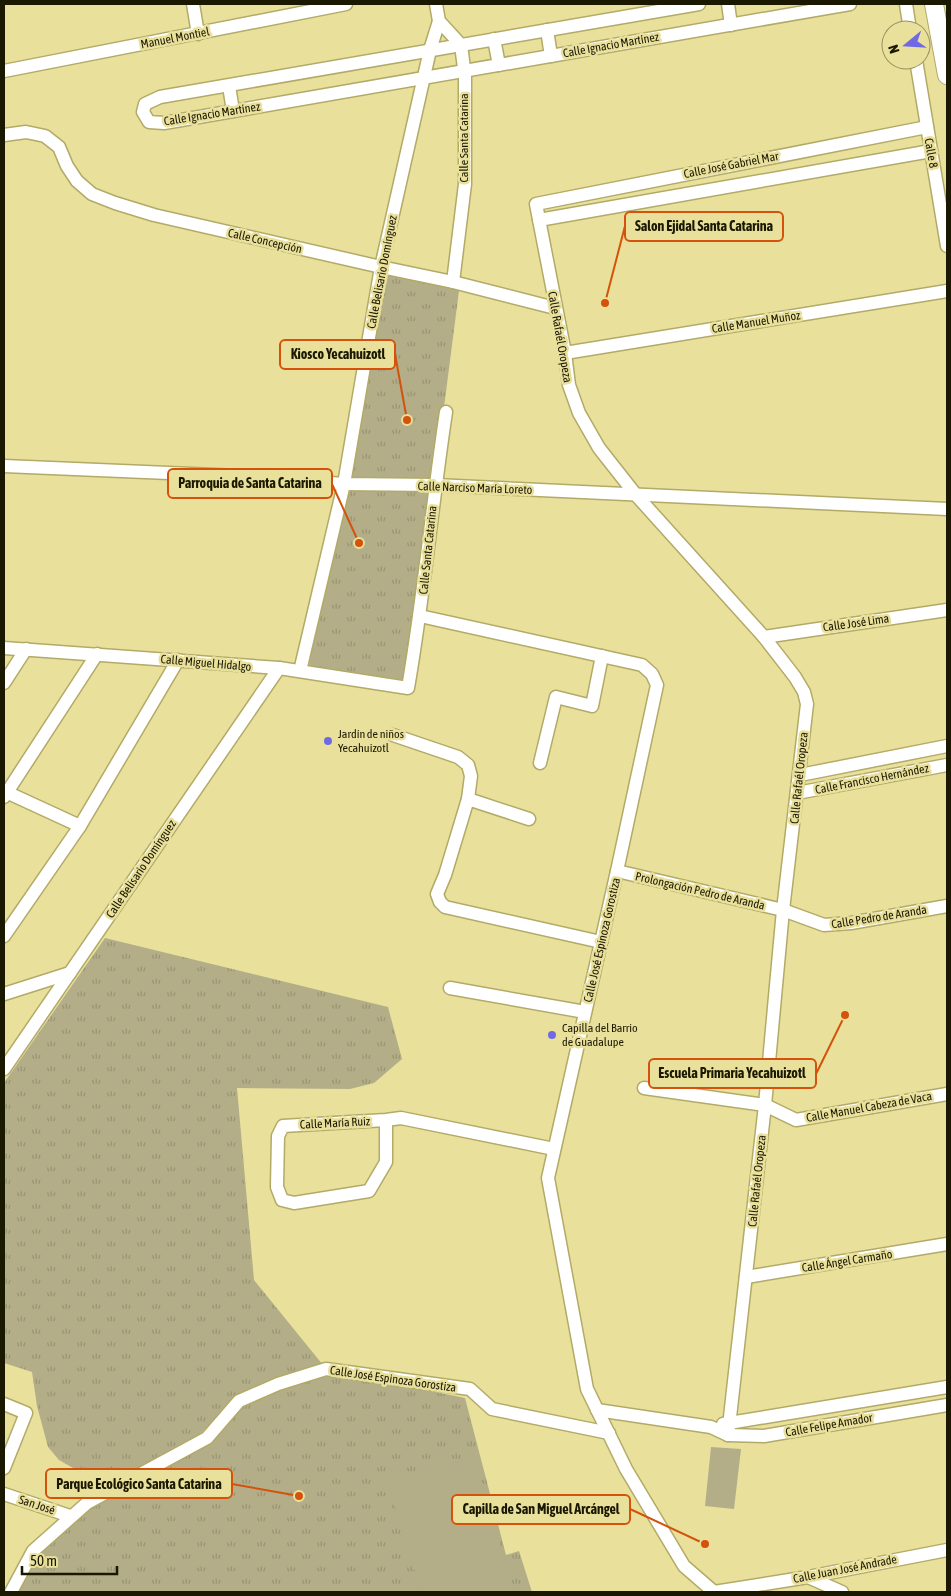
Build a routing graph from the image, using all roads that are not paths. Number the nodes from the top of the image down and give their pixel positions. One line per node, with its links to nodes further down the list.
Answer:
1 (193, 4): 13 (street)
2 (346, 4): 13 (street, Manuel Montiel)
3 (436, 4): 10 (street)
4 (699, 4): 12 (street, Calle Ignacio Martínez)
5 (728, 4): 11 (street)
6 (850, 4): 11 (street, Calle Ignacio Martínez)
7 (906, 4): 9 (street)
8 (934, 4): 22 (main road)
9 (908, 20)
10 (439, 21): 15 (street); 16 (street, Calle Belisario Domínguez)
11 (731, 25): 17 (street, Calle Ignacio Martínez)
12 (547, 30): 14 (street, Calle Ignacio Martínez); 17 (street)
13 (198, 34): 20 (street, Manuel Montiel)
14 (494, 40): 15 (street, Calle Ignacio Martínez); 18 (street)
15 (461, 45): 16 (street, Calle Ignacio Martínez); 21 (street, Calle Santa Catarina)
16 (430, 50): 23 (street, Calle Belisario Domínguez); 24 (street, Calle Ignacio Martínez)
17 (552, 56): 18 (street, Calle Ignacio Martínez)
18 (499, 65): 21 (street, Calle Ignacio Martínez)
19 (918, 70): 26 (street, Calle 8)
20 (4, 71)
21 (464, 71): 23 (street, Calle Ignacio Martínez); 33 (street, Calle Santa Catarina)
22 (947, 75)
23 (424, 78): 25 (street, Calle Ignacio Martínez); 32 (street, Calle Belisario Domínguez)
24 (228, 86): 25 (street); 25 (street, Calle Ignacio Martínez)
25 (232, 112)
26 (927, 127): 28 (street, Calle 8); 29 (street, Calle José Gabriel Mar)
27 (4, 134): 32 (street, Calle Concepción)
28 (931, 151): 30 (street, Calle José Gabriel Mar); 31 (street, Calle 8)
29 (536, 204): 30 (street, Calle Rafaél Oropeza)
30 (539, 220): 35 (street, Calle Rafaél Oropeza)
31 (947, 246)
32 (381, 267): 33 (street, Calle Concepción); 39 (street, Calle Belisario Domínguez)
33 (453, 282): 35 (street, Calle Concepción)
34 (947, 291): 36 (street, Calle Manuel Muñoz)
35 (555, 308): 36 (street, Calle Rafaél Oropeza)
36 (564, 353): 41 (street, Calle Rafaél Oropeza)
37 (446, 412): 40 (street, Calle Santa Catarina)
38 (4, 466): 39 (street, Calle Narciso María Loreto)
39 (344, 484): 40 (street, Calle Narciso María Loreto); 52 (street, Calle Belisario Domínguez)
40 (435, 485): 41 (street, Calle Narciso María Loreto); 44 (street, Calle Santa Catarina)
41 (636, 495): 42 (street, Calle Narciso María Loreto); 45 (street, Calle Rafaél Oropeza)
42 (947, 509)
43 (947, 610): 45 (street, Calle José Lima)
44 (420, 616): 49 (street, Calle José Espinoza Gorostiza); 54 (street, Calle Santa Catarina)
45 (764, 637): 59 (street, Calle Rafaél Oropeza)
46 (4, 648): 47 (street, Calle Miguel Hidalgo)
47 (26, 649): 48 (street, Calle Miguel Hidalgo); 53 (street)
48 (98, 654): 50 (street, Calle Miguel Hidalgo); 60 (street)
49 (602, 656): 57 (street); 65 (street, Calle José Espinoza Gorostiza)
50 (178, 660): 51 (street, Calle Miguel Hidalgo); 64 (street)
51 (279, 668): 52 (street, Calle Miguel Hidalgo); 70 (street, Calle Belisario Domínguez)
52 (300, 671): 54 (street, Calle Miguel Hidalgo)
53 (4, 683)
54 (408, 688)
55 (394, 735): 62 (street)
56 (947, 746): 59 (street, Calle Francisco Hernández)
57 (540, 763)
58 (947, 765): 61 (street, Calle Francisco Hernández)
59 (800, 775): 61 (street, Calle Rafaél Oropeza)
60 (5, 793): 64 (street)
61 (797, 793): 67 (street, Calle Rafaél Oropeza)
62 (468, 799): 63 (street); 69 (street)
63 (529, 819)
64 (80, 826): 68 (street)
65 (617, 871): 67 (street, Prolongación Pedro de Aranda); 69 (street, Calle José Espinoza Gorostiza)
66 (947, 906): 67 (street, Calle Pedro de Aranda)
67 (784, 910): 77 (street, Calle Rafaél Oropeza)
68 (4, 936)
69 (601, 942): 73 (street, Calle José Espinoza Gorostiza)
70 (70, 974): 72 (street); 74 (street, Calle Belisario Domínguez)
71 (450, 988): 73 (street)
72 (4, 994)
73 (585, 1012): 79 (street, Calle José Espinoza Gorostiza)
74 (4, 1069)
75 (644, 1088): 77 (street, Calle Manuel Cabeza de Vaca)
76 (947, 1094): 77 (street, Calle Manuel Cabeza de Vaca)
77 (765, 1105): 81 (street, Calle Rafaél Oropeza)
78 (386, 1120): 78 (street, Calle María Ruiz); 79 (street, Calle María Ruiz)
79 (554, 1149): 85 (street, Calle José Espinoza Gorostiza)
80 (947, 1244): 81 (street, Calle Ángel Carmaño)
81 (746, 1277): 86 (street, Calle Rafaél Oropeza)
82 (947, 1387): 86 (street, Calle Felipe Amador)
83 (4, 1404): 90 (street)
84 (947, 1405): 89 (street, Calle Felipe Amador)
85 (597, 1410): 87 (street, Calle Felipe Amador); 88 (street, Calle José Espinoza Gorostiza)
86 (729, 1422): 87 (street, Calle Felipe Amador); 89 (street, Calle Rafaél Oropeza)
87 (711, 1428): 89 (street, Calle Felipe Amador)
88 (609, 1433): 92 (street, Calle José Espinoza Gorostiza); 96 (street, Calle José Espinoza Gorostiza)
89 (728, 1435)
90 (4, 1468)
91 (4, 1494): 92 (street, San José)
92 (70, 1516): 95 (street, Calle José Espinoza Gorostiza)
93 (947, 1550): 94 (street, Calle Juan José Andrade)
94 (808, 1577): 96 (street, Calle Juan José Andrade); 97 (street)
95 (11, 1592)
96 (714, 1592)
97 (842, 1592)

